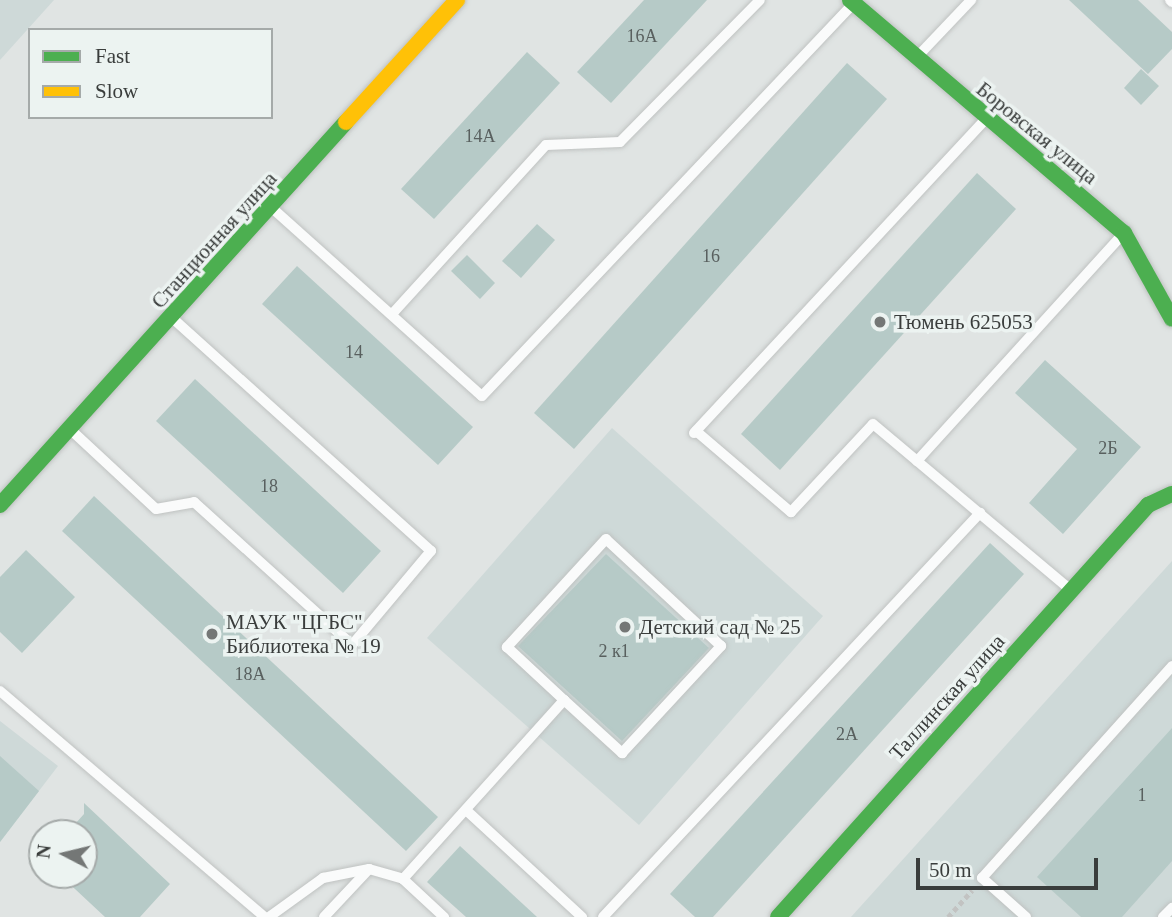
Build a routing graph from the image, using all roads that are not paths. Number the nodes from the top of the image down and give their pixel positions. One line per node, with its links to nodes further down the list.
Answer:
1 (457, 0): 7 (street, Станционная улица)
2 (760, 0): 9 (lane)
3 (971, 0): 5 (lane)
4 (852, 2): 5 (street, Боровская улица); 9 (lane)
5 (915, 59): 6 (street, Боровская улица)
6 (986, 119): 8 (street, Боровская улица); 13 (lane)
7 (271, 207): 9 (lane); 10 (street, Станционная улица)
8 (1124, 233): 11 (street, Боровская улица); 13 (lane)
9 (393, 313)
10 (173, 319): 12 (street, Станционная улица); 12 (lane)
11 (1172, 319)
12 (71, 430): 15 (street, Станционная улица)
13 (917, 461): 16 (lane)
14 (1172, 494): 17 (street, Таллинская улица)
15 (0, 505)
16 (981, 513): 17 (lane); 29 (lane)
17 (1071, 590): 30 (street, Таллинская улица)
18 (1172, 666): 31 (lane)
19 (0, 691): 25 (lane)
20 (564, 699): 20 (lane); 21 (lane)
21 (466, 810): 23 (lane); 28 (lane)
22 (369, 869): 23 (lane); 25 (lane); 26 (lane)
23 (403, 879): 27 (lane)
24 (1172, 908): 32 (lane)
25 (267, 917)
26 (324, 917)
27 (444, 917)
28 (582, 917)
29 (603, 917)
30 (778, 917)
31 (1026, 917)
32 (1163, 917)

